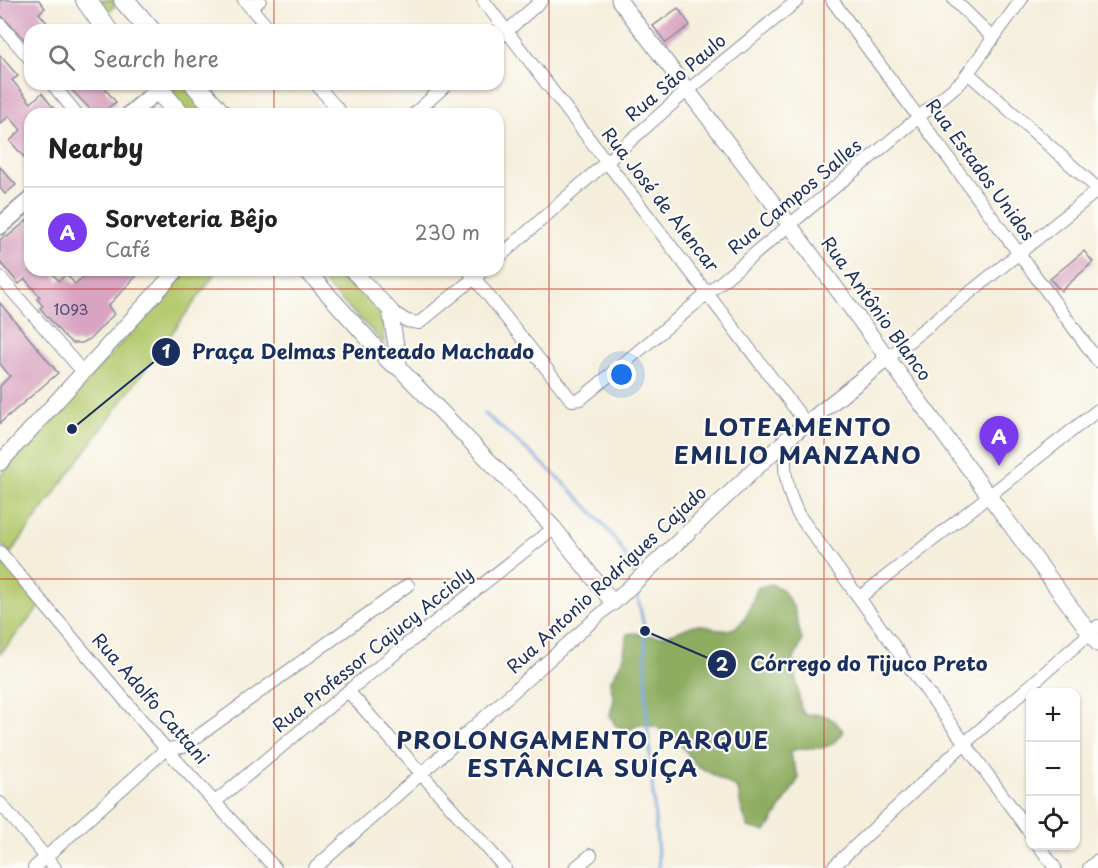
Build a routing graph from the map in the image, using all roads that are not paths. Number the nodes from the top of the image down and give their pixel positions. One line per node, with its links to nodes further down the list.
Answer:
1 (86, 0): 12 (main road)
2 (483, 0): 16 (street, Rua José de Alencar)
3 (542, 0): 17 (street)
4 (619, 0): 28 (street, Rua Antônio Blanco)
5 (798, 0): 28 (street, Rua São Paulo)
6 (832, 0): 35 (street, Rua Estados Unidos)
7 (954, 0): 19 (street)
8 (1021, 0): 19 (street, Rua Campos Salles)
9 (126, 2): 13 (main road); 14 (main road)
10 (252, 3): 15 (street)
11 (0, 24): 20 (street)
12 (103, 24)
13 (107, 24)
14 (145, 24)
15 (266, 24)
16 (497, 24)
17 (504, 33)
18 (504, 35): 36 (street, Rua José de Alencar)
19 (993, 38): 21 (street, Rua Campos Salles)
20 (24, 52)
21 (968, 73): 35 (street, Rua Campos Salles); 37 (street)
22 (56, 90): 29 (street)
23 (155, 90): 30 (main road)
24 (162, 90): 31 (main road)
25 (200, 90): 32 (main road)
26 (321, 90): 33 (street)
27 (440, 90): 34 (street)
28 (688, 90): 36 (street, Rua São Paulo); 39 (street, Rua Antônio Blanco)
29 (72, 108)
30 (136, 108)
31 (175, 108)
32 (216, 108)
33 (337, 108)
34 (421, 108)
35 (920, 117): 39 (street, Rua Campos Salles); 42 (street, Rua Estados Unidos)
36 (607, 161): 41 (street, Rua São Paulo); 49 (street, Rua José de Alencar)
37 (1098, 189): 42 (street, Rua Antonio Rodrigues Cajado)
38 (24, 205): 40 (main road)
39 (789, 224): 49 (street, Rua Campos Salles); 51 (street, Rua Antônio Blanco)
40 (0, 226)
41 (504, 253)
42 (1018, 253): 51 (street, Rua Antonio Rodrigues Cajado); 52 (street, Rua Estados Unidos)
43 (172, 276): 54 (street)
44 (311, 276): 53 (street)
45 (358, 276): 50 (street)
46 (473, 276): 50 (street)
47 (478, 276): 49 (street, Rua Campos Salles)
48 (0, 277): 54 (street)
49 (709, 292): 56 (street, Rua José de Alencar)
50 (390, 310): 53 (street)
51 (888, 358): 56 (street, Rua Antonio Rodrigues Cajado); 59 (street, Rua Antônio Blanco)
52 (1098, 361)
53 (400, 369): 60 (street)
54 (84, 373): 58 (street)
55 (1098, 410): 59 (street)
56 (806, 423): 57 (street, Rua Antonio Rodrigues Cajado)
57 (787, 439): 63 (street); 64 (street, Rua Antonio Rodrigues Cajado)
58 (0, 463)
59 (988, 497): 63 (street); 65 (street, Rua Antônio Blanco)
60 (554, 528): 64 (street); 66 (street, Rua Professor Cajucy Accioly)
61 (0, 552): 68 (street, Rua Adolfo Cattani)
62 (408, 585): 68 (street)
63 (859, 598): 67 (street)
64 (616, 601): 69 (street, Rua Antonio Rodrigues Cajado)
65 (1095, 634): 67 (street)
66 (348, 691): 69 (street); 70 (street, Rua Professor Cajucy Accioly)
67 (965, 743): 72 (street); 77 (street)
68 (166, 748): 70 (street, Rua Adolfo Cattani); 75 (street)
69 (423, 775): 81 (street, Rua Antonio Rodrigues Cajado); 82 (street)
70 (215, 802): 80 (street, Rua Adolfo Cattani)
71 (0, 803): 75 (street)
72 (1026, 827)
73 (1042, 850): 84 (street)
74 (591, 855): 83 (street)
75 (46, 857): 78 (street); 79 (street)
76 (1098, 860): 85 (street)
77 (839, 866)
78 (34, 868)
79 (55, 868)
80 (275, 868)
81 (315, 868)
82 (505, 868)
83 (575, 868)
84 (1055, 868)
85 (1089, 868)

